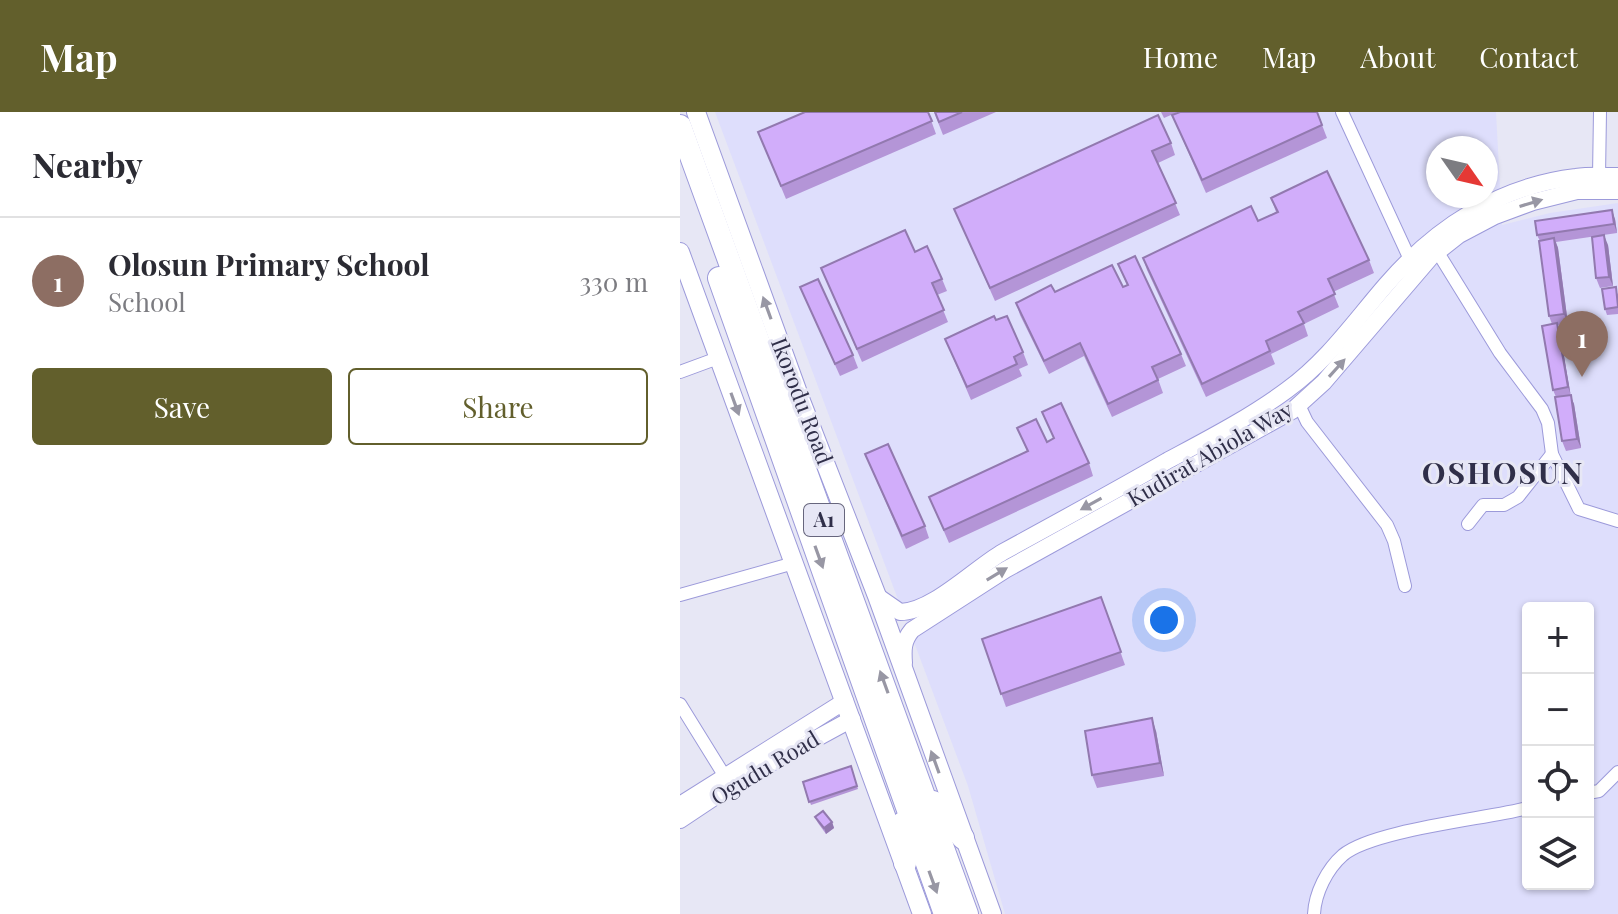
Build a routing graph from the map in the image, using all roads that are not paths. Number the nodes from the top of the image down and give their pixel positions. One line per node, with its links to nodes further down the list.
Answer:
1 (696, 112): 21 (main road, Ikorodu Road, one-way to 1)
2 (1342, 112): 11 (street)
3 (1600, 112): 6 (street)
4 (680, 126): 28 (highway, Ikorodu Road / A1, one-way to 4)
5 (680, 167): 28 (highway, Ikorodu Road / A1, one-way to 28)
6 (1599, 176): 7 (main road, Kudirat Abiola Way); 11 (main road, Kudirat Abiola Way)
7 (1618, 176)
8 (1618, 191): 9 (main road, Kudirat Abiola Way, one-way to 8)
9 (1437, 251): 11 (main road, Kudirat Abiola Way); 15 (street)
10 (680, 252): 12 (main road)
11 (1413, 266): 14 (main road, Kudirat Abiola Way, one-way to 11); 21 (main road, Kudirat Abiola Way, one-way to 21)
12 (718, 358): 13 (street); 18 (main road, one-way to 18)
13 (680, 372)
14 (1299, 405): 19 (street); 22 (main road, Kudirat Abiola Way, one-way to 14)
15 (1552, 454): 16 (street); 17 (street)
16 (1618, 521)
17 (1468, 524)
18 (794, 563): 20 (street); 24 (main road)
19 (1405, 586)
20 (681, 593)
21 (877, 596): 22 (main road, Ikorodu Road)
22 (908, 688): 32 (main road, Ikorodu Road, one-way to 22)
23 (680, 704): 26 (street)
24 (848, 710): 26 (main road, Ogudu Road); 31 (main road, Ogudu Road); 33 (main road)
25 (1618, 772): 27 (street)
26 (724, 775): 29 (main road, Ogudu Road)
27 (1594, 792)
28 (912, 794): 32 (highway); 33 (highway); 35 (highway, Ikorodu Road / A1, one-way to 35); 36 (highway, Ikorodu Road / A1)
29 (680, 805)
30 (1522, 809): 38 (street)
31 (680, 820)
32 (963, 838): 37 (main road, Ikorodu Road)
33 (905, 863): 34 (main road)
34 (922, 914)
35 (945, 914)
36 (967, 914)
37 (992, 914)
38 (1314, 914)

